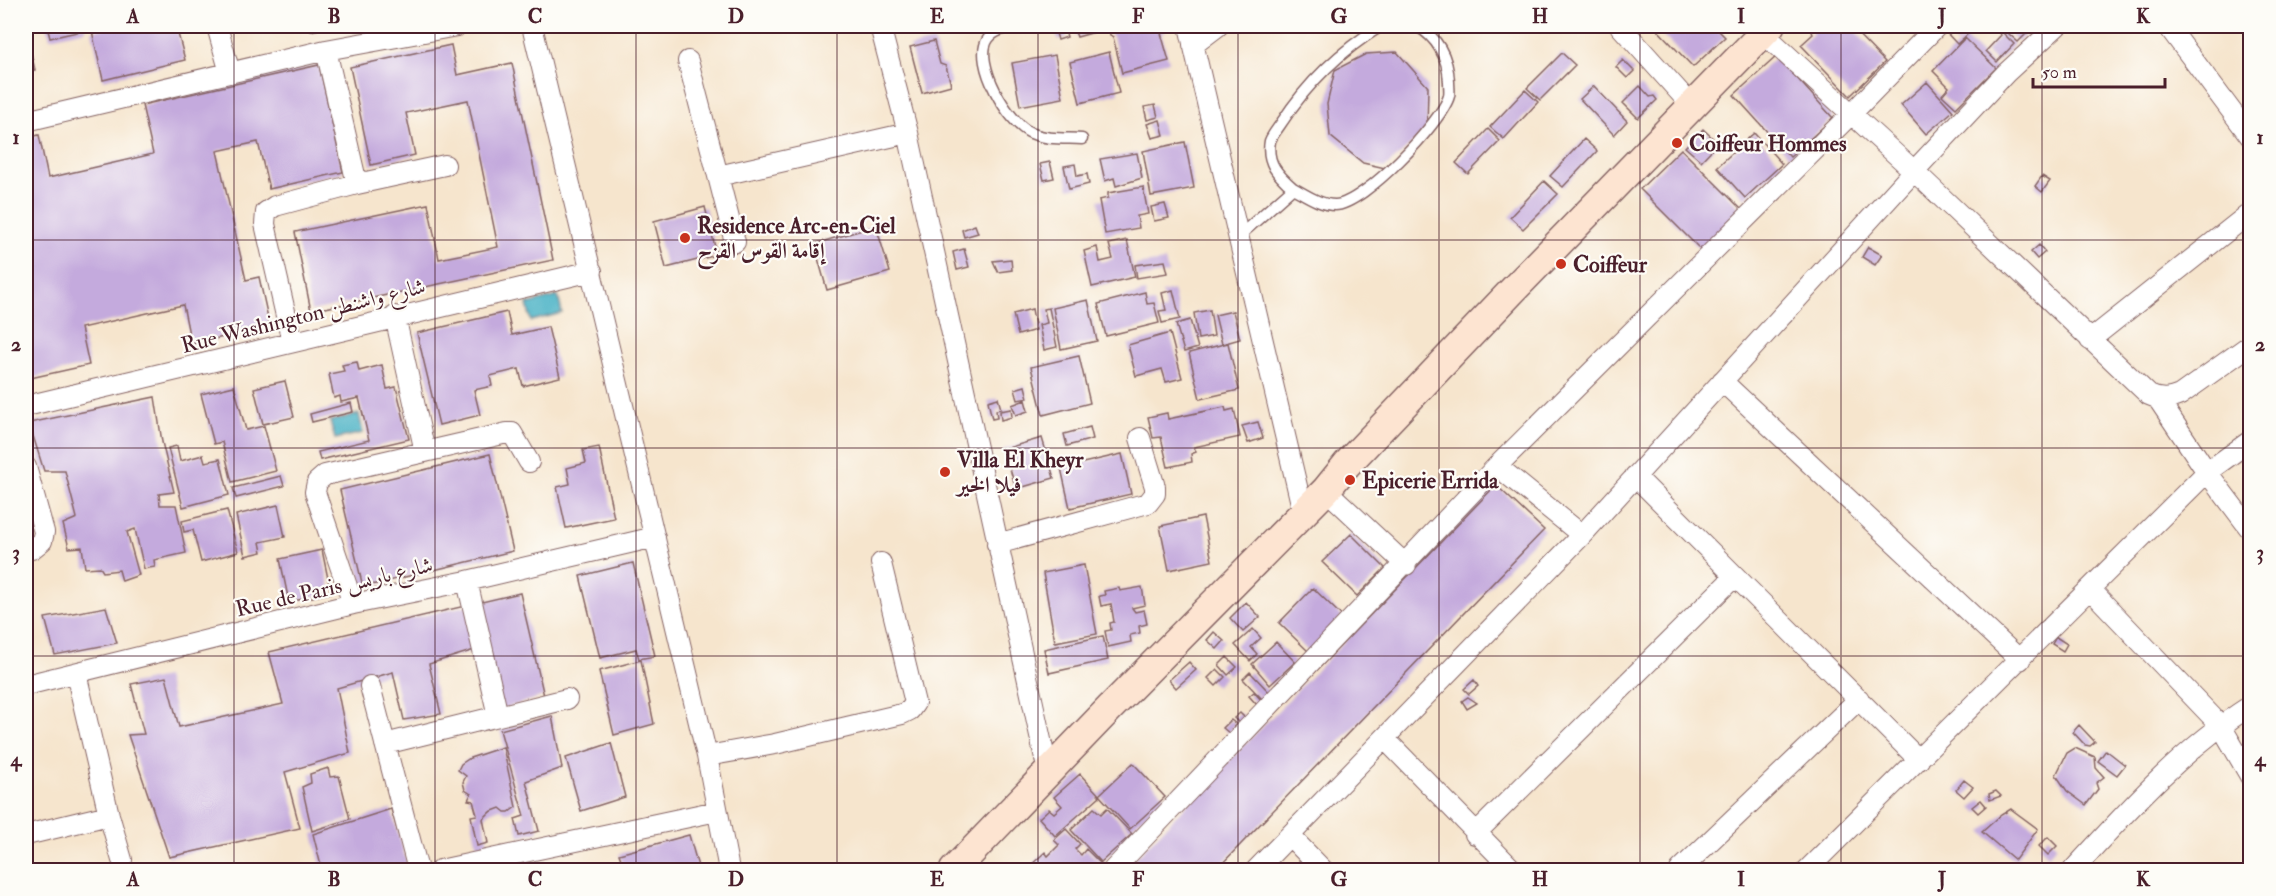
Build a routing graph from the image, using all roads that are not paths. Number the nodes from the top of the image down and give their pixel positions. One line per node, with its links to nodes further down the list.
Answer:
1 (217, 26): 18 (street)
2 (458, 26): 16 (street)
3 (532, 26): 33 (street)
4 (880, 26): 22 (street)
5 (1016, 26): 24 (lane)
6 (1189, 26): 15 (street)
7 (1218, 26): 15 (street)
8 (1381, 26): 29 (lane)
9 (1417, 26): 29 (lane)
10 (1620, 26): 19 (street)
11 (1937, 26): 20 (street)
12 (2057, 26): 26 (street)
13 (2168, 26): 23 (street)
14 (1766, 29): 19 (street); 20 (street)
15 (1193, 45): 31 (street)
16 (326, 50): 18 (street); 28 (street)
17 (688, 61): 27 (street)
18 (230, 73): 21 (street)
19 (1692, 106): 49 (street)
20 (1852, 113): 26 (street); 45 (street)
21 (26, 122)
22 (908, 133): 27 (street); 54 (street)
23 (2250, 136)
24 (1082, 139)
25 (445, 165): 28 (street)
26 (1914, 171): 35 (street); 38 (street)
27 (718, 176): 32 (street)
28 (357, 184): 36 (street)
29 (1293, 188): 31 (lane)
30 (2250, 213): 35 (street)
31 (1239, 236): 50 (street)
32 (735, 242)
33 (592, 271): 34 (street, Rue Washington شارع واشنطن); 53 (street)
34 (395, 316): 36 (street, Rue Washington شارع واشنطن); 43 (street)
35 (2090, 340): 39 (street)
36 (292, 342): 40 (street, Rue Washington شارع واشنطن)
37 (2250, 345): 39 (street)
38 (1722, 381): 48 (street); 62 (street)
39 (2158, 399): 47 (street)
40 (26, 406)
41 (1140, 438): 54 (street)
42 (2250, 441): 47 (street)
43 (425, 452): 44 (street); 61 (street)
44 (529, 462)
45 (1497, 466): 52 (street); 57 (street)
46 (26, 467): 55 (street)
47 (2207, 472): 51 (street); 60 (street)
48 (1635, 476): 52 (street); 58 (street)
49 (1326, 490): 50 (street); 57 (street)
50 (1303, 512): 75 (street)
51 (2250, 529)
52 (1582, 535): 71 (street)
53 (655, 537): 59 (street, Rue de Paris شارع باريس); 73 (street)
54 (997, 544): 75 (street)
55 (26, 550)
56 (881, 563): 73 (street)
57 (1406, 565): 88 (street)
58 (1735, 576): 67 (street); 80 (street)
59 (467, 581): 61 (street, Rue de Paris شارع باريس); 69 (street)
60 (2091, 590): 62 (street); 70 (street)
61 (353, 604): 63 (street, Rue de Paris شارع باريس)
62 (2020, 660): 74 (street)
63 (76, 674): 64 (street, Rue de Paris شارع باريس); 78 (street)
64 (26, 685)
65 (370, 686): 72 (street)
66 (567, 699): 69 (street)
67 (1858, 699): 74 (street); 92 (street)
68 (2250, 706): 70 (street)
69 (498, 716): 72 (street)
70 (2221, 726): 76 (street); 93 (street)
71 (1385, 739): 80 (street); 81 (street)
72 (385, 744): 84 (street)
73 (707, 756): 77 (street)
74 (1919, 760): 83 (street)
75 (1048, 772): 87 (street)
76 (2250, 776)
77 (717, 811): 85 (street); 86 (street)
78 (109, 815): 79 (street); 82 (street)
79 (26, 834)
80 (1475, 834): 91 (street)
81 (1290, 836): 89 (street); 90 (street)
82 (122, 860)
83 (1817, 867)
84 (418, 870)
85 (440, 870)
86 (729, 870)
87 (954, 870)
88 (1113, 870)
89 (1257, 870)
90 (1323, 870)
91 (1513, 870)
92 (1680, 870)
93 (2073, 870)

